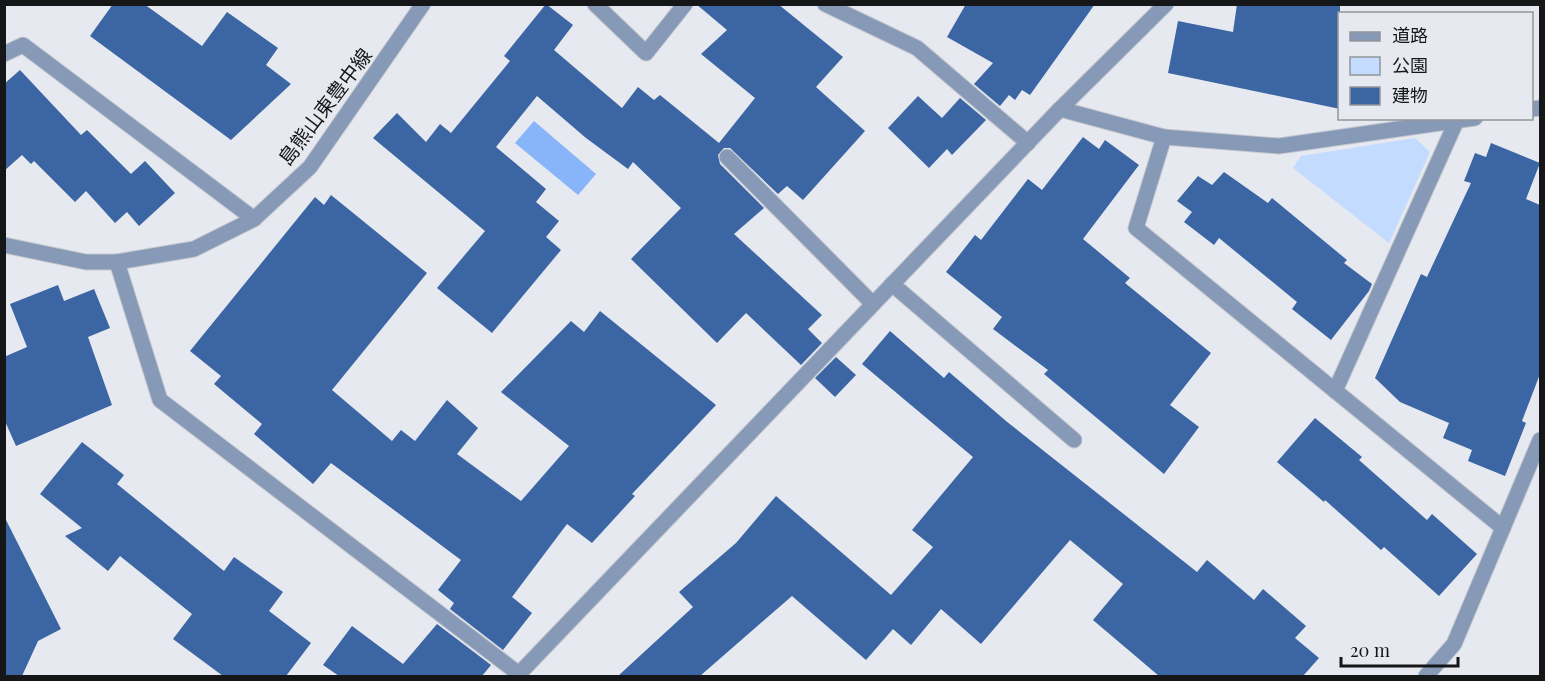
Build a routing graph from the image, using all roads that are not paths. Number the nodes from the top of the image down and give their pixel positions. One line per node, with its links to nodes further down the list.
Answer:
1 (423, 4): 13 (street, 島熊山東豊中線)
2 (595, 4): 3 (street)
3 (685, 4)
4 (825, 4): 11 (street)
5 (1166, 4): 7 (street)
6 (4, 54): 13 (street)
7 (1060, 109): 10 (street); 11 (street)
8 (1466, 120): 9 (street)
9 (1456, 122): 10 (street); 18 (street)
10 (1164, 137): 18 (street)
11 (1028, 143): 16 (street)
12 (727, 157): 17 (street)
13 (254, 219): 15 (street, 島熊山東豊中線)
14 (4, 245): 15 (street, 島熊山東豊中線)
15 (117, 262): 22 (street)
16 (892, 284): 17 (street); 19 (street)
17 (873, 304): 22 (street)
18 (1335, 391): 21 (street)
19 (1074, 440)
20 (1540, 440): 21 (street)
21 (1503, 528): 23 (street)
22 (518, 675)
23 (1426, 676)

